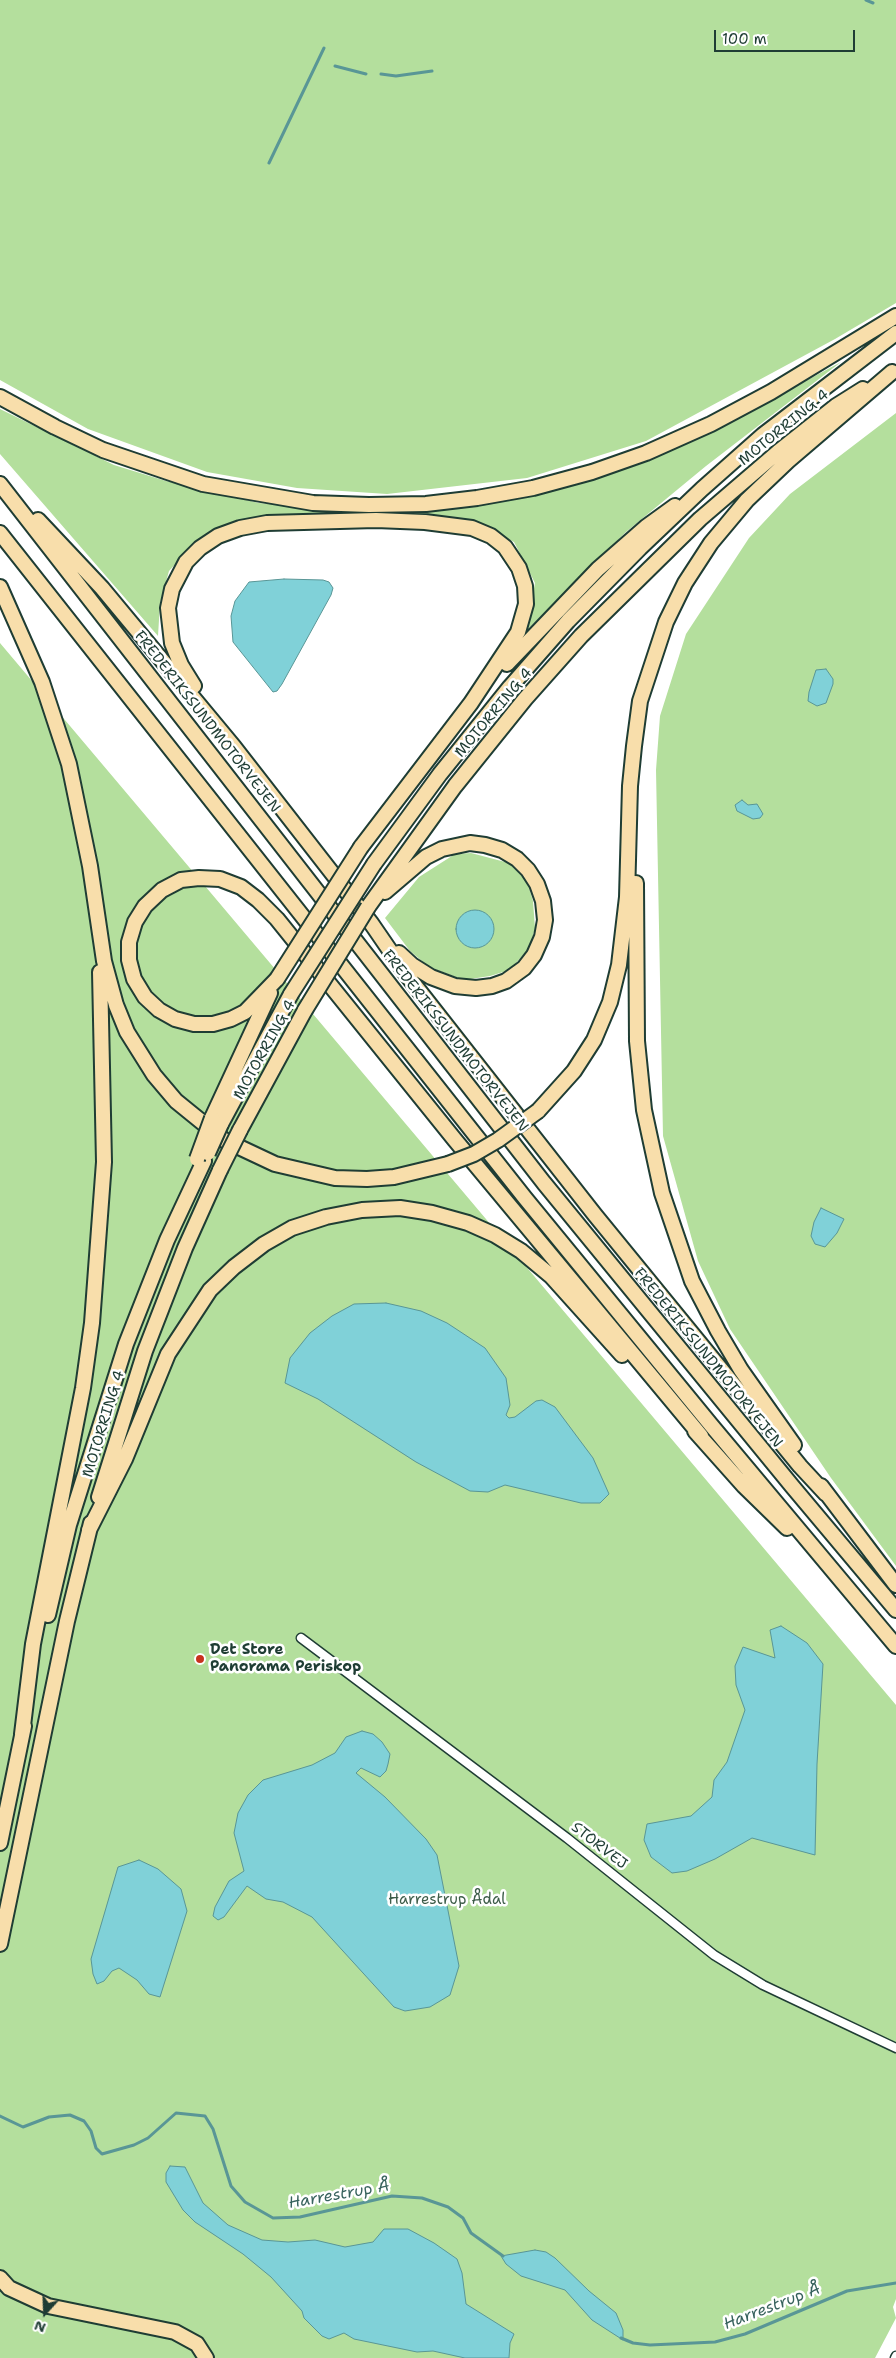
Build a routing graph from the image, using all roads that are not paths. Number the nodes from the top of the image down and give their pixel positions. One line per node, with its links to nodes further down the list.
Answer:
1 (896, 316): 4 (highway)
2 (896, 333): 7 (highway, MOTORRING 4)
3 (894, 370): 12 (highway); 13 (highway, MOTORRING 4)
4 (0, 396)
5 (0, 479): 11 (highway)
6 (0, 484): 23 (highway, FREDERIKSSUNDMOTORVEJEN)
7 (702, 489): 10 (highway); 17 (highway, MOTORRING 4, bridge)
8 (0, 533): 21 (highway)
9 (0, 587): 15 (highway)
10 (471, 703): 11 (highway); 16 (highway, bridge)
11 (234, 747): 14 (highway)
12 (629, 816): 15 (highway, bridge); 19 (highway)
13 (388, 884): 14 (highway); 20 (highway, MOTORRING 4, bridge)
14 (371, 923): 19 (highway)
15 (99, 937): 26 (highway)
16 (277, 979): 17 (highway); 18 (highway)
17 (217, 1121): 26 (highway, MOTORRING 4, bridge)
18 (700, 1436): 20 (highway); 21 (highway)
19 (826, 1494): 22 (highway)
20 (89, 1530): 28 (highway, MOTORRING 4)
21 (838, 1577): 25 (highway)
22 (896, 1585)
23 (896, 1610)
24 (301, 1638): 29 (street, STORVEJ)
25 (896, 1646)
26 (22, 1734): 27 (highway, MOTORRING 4)
27 (0, 1843)
28 (0, 1944)
29 (896, 2048)
30 (0, 2278): 31 (highway)
31 (206, 2358)

